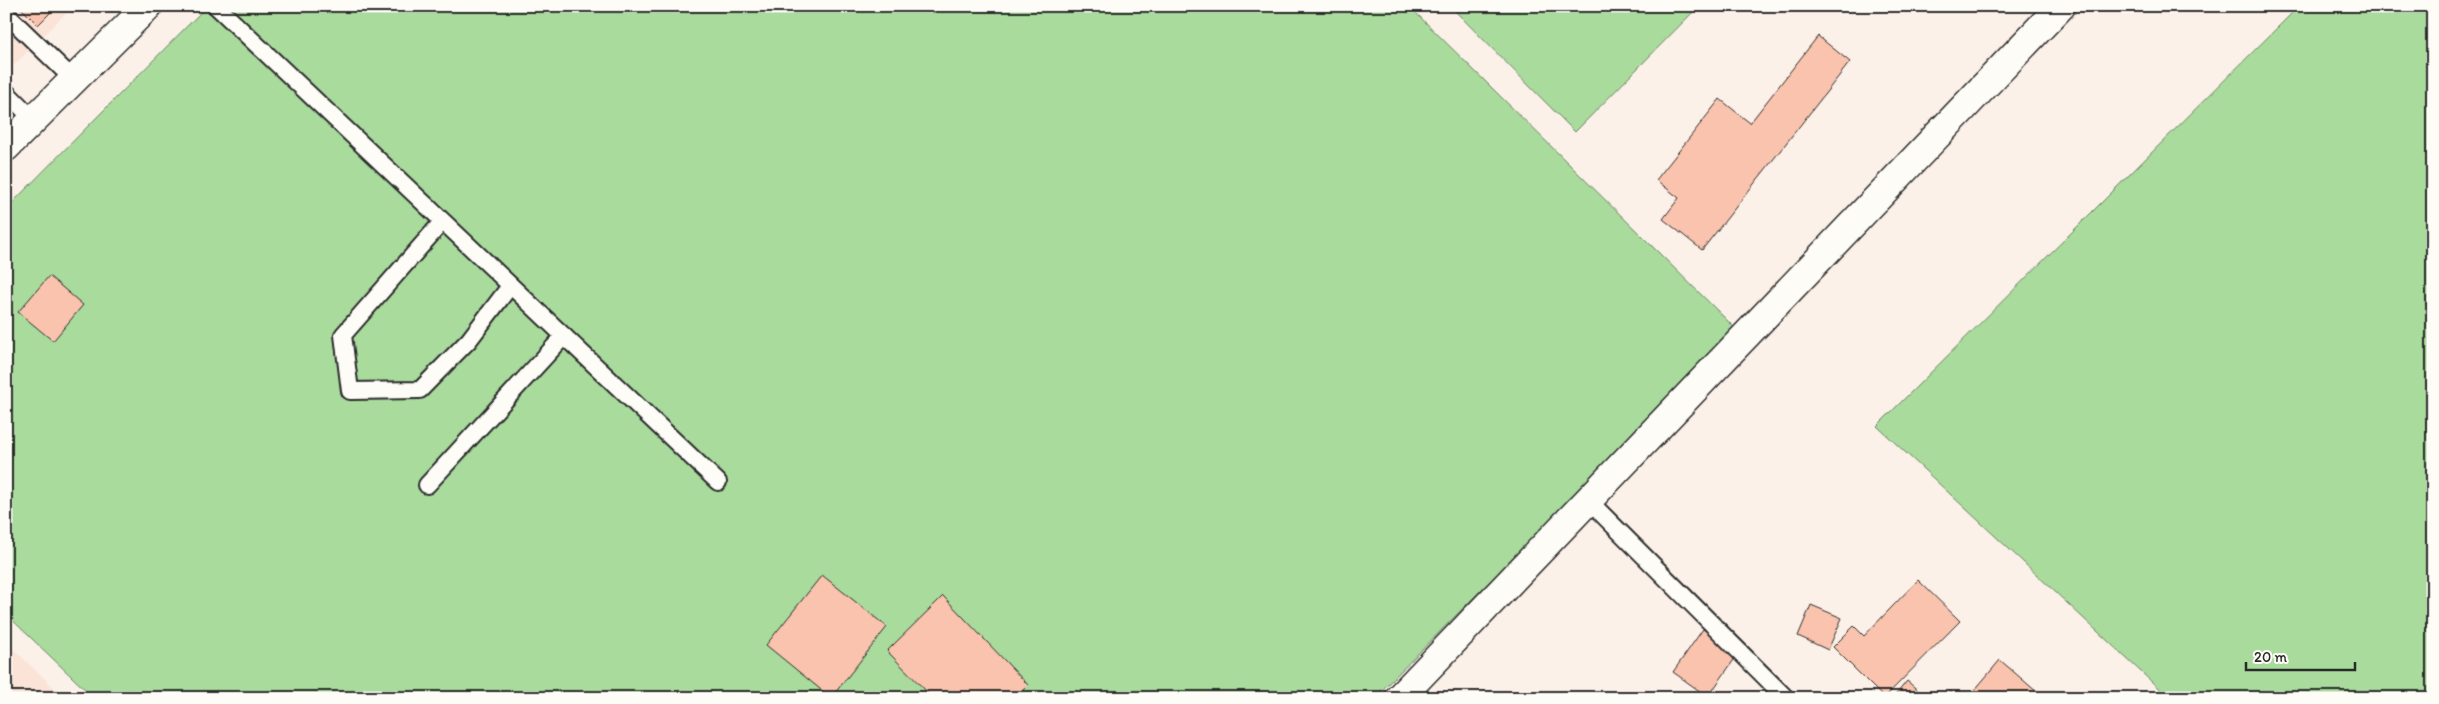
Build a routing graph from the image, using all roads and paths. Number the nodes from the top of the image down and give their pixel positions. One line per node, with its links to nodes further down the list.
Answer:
1 (148, 6): 5 (street)
2 (216, 6): 9 (lane)
3 (2061, 6): 14 (street)
4 (6, 14): 5 (lane)
5 (73, 79): 7 (street)
6 (6, 92): 7 (lane)
7 (33, 119): 8 (street)
8 (6, 147)
9 (442, 222): 10 (lane); 10 (lane)
10 (510, 286): 11 (lane)
11 (564, 336): 12 (lane); 13 (lane)
12 (718, 482)
13 (427, 485)
14 (1587, 499): 15 (street); 16 (lane)
15 (1399, 698)
16 (1786, 698)

